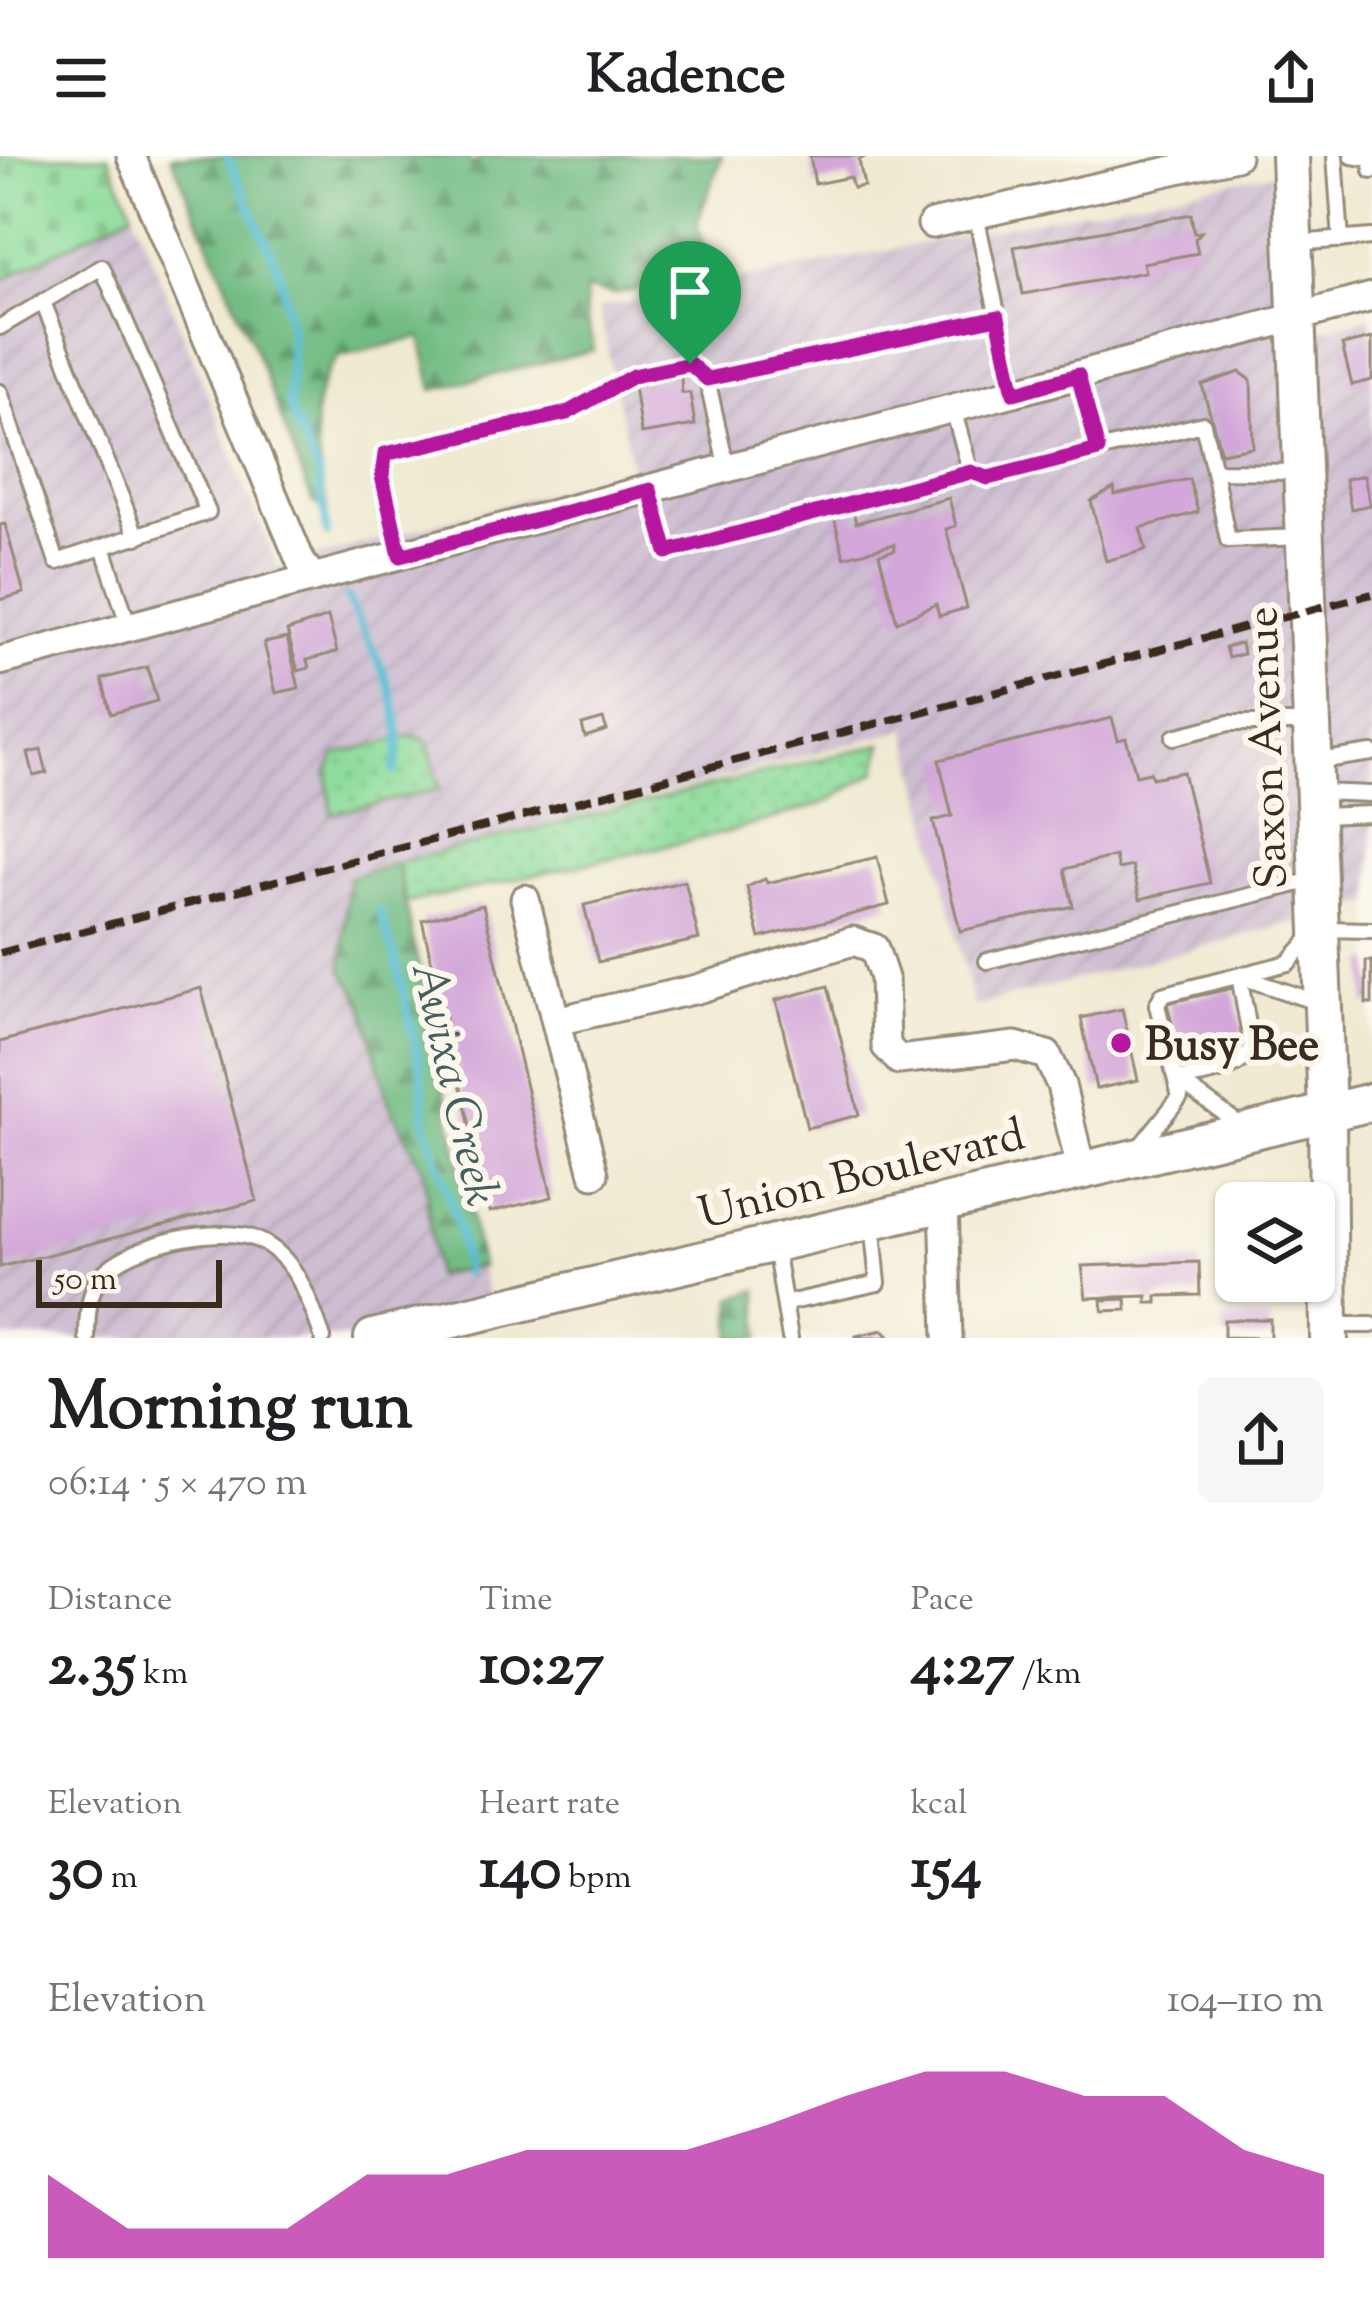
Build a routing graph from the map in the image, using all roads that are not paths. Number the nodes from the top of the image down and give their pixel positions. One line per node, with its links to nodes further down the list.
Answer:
1 (131, 156): 32 (street)
2 (1237, 156): 7 (street)
3 (1291, 156): 11 (street, Saxon Avenue)
4 (1336, 156): 10 (lane)
5 (1352, 156): 6 (lane)
6 (1372, 171)
7 (976, 215): 8 (street); 15 (lane)
8 (932, 224)
9 (1372, 237): 10 (lane)
10 (1341, 239): 11 (lane)
11 (1296, 243): 14 (street, Saxon Avenue)
12 (1372, 298): 14 (street)
13 (43, 302): 16 (lane); 29 (lane); 29 (lane)
14 (1300, 316): 17 (street); 26 (street, Saxon Avenue)
15 (998, 317): 18 (lane); 20 (lane)
16 (0, 327)
17 (1078, 375): 20 (street); 22 (lane)
18 (707, 379): 23 (lane); 31 (lane)
19 (0, 392): 30 (lane)
20 (1014, 393): 21 (street)
21 (953, 409): 23 (street); 25 (lane)
22 (1098, 450): 24 (lane); 25 (lane)
23 (728, 469): 27 (street)
24 (1214, 471): 26 (lane); 28 (lane)
25 (971, 472): 27 (lane)
26 (1305, 472): 28 (street, Saxon Avenue)
27 (650, 490): 31 (street)
28 (1307, 537): 35 (street, Saxon Avenue)
29 (137, 538): 30 (lane)
30 (104, 550): 33 (lane)
31 (400, 556): 32 (street)
32 (313, 578): 33 (street)
33 (129, 627): 34 (street)
34 (0, 661)
35 (1312, 723): 36 (lane); 38 (street, Saxon Avenue)
36 (1174, 736)
37 (1372, 754): 38 (lane)
38 (1314, 790): 39 (lane); 40 (lane); 41 (street, Saxon Avenue)
39 (1372, 794)
40 (1372, 814)
41 (1316, 878): 43 (street, Saxon Avenue); 45 (lane)
42 (525, 898): 48 (street)
43 (1319, 929): 44 (lane); 46 (lane); 47 (street, Saxon Avenue)
44 (1372, 930)
45 (986, 961)
46 (1239, 976): 47 (lane); 49 (lane); 49 (lane)
47 (1322, 1005): 51 (street, Saxon Avenue)
48 (556, 1021): 54 (street); 55 (street)
49 (1178, 1080): 52 (lane); 53 (lane)
50 (1372, 1102): 51 (street, Union Boulevard)
51 (1327, 1112): 52 (street, Union Boulevard); 61 (street, Saxon Avenue)
52 (1245, 1128): 53 (street, Union Boulevard)
53 (1130, 1158): 54 (street, Union Boulevard)
54 (1081, 1169): 56 (street, Union Boulevard)
55 (594, 1174)
56 (944, 1201): 57 (street, Union Boulevard); 66 (street)
57 (872, 1218): 58 (street, Union Boulevard); 59 (lane)
58 (774, 1242): 59 (lane); 64 (street, Union Boulevard)
59 (788, 1303): 65 (lane)
60 (1372, 1325): 61 (lane)
61 (1329, 1332)
62 (87, 1338): 63 (lane)
63 (323, 1338)
64 (373, 1338)
65 (790, 1338)
66 (948, 1338)

